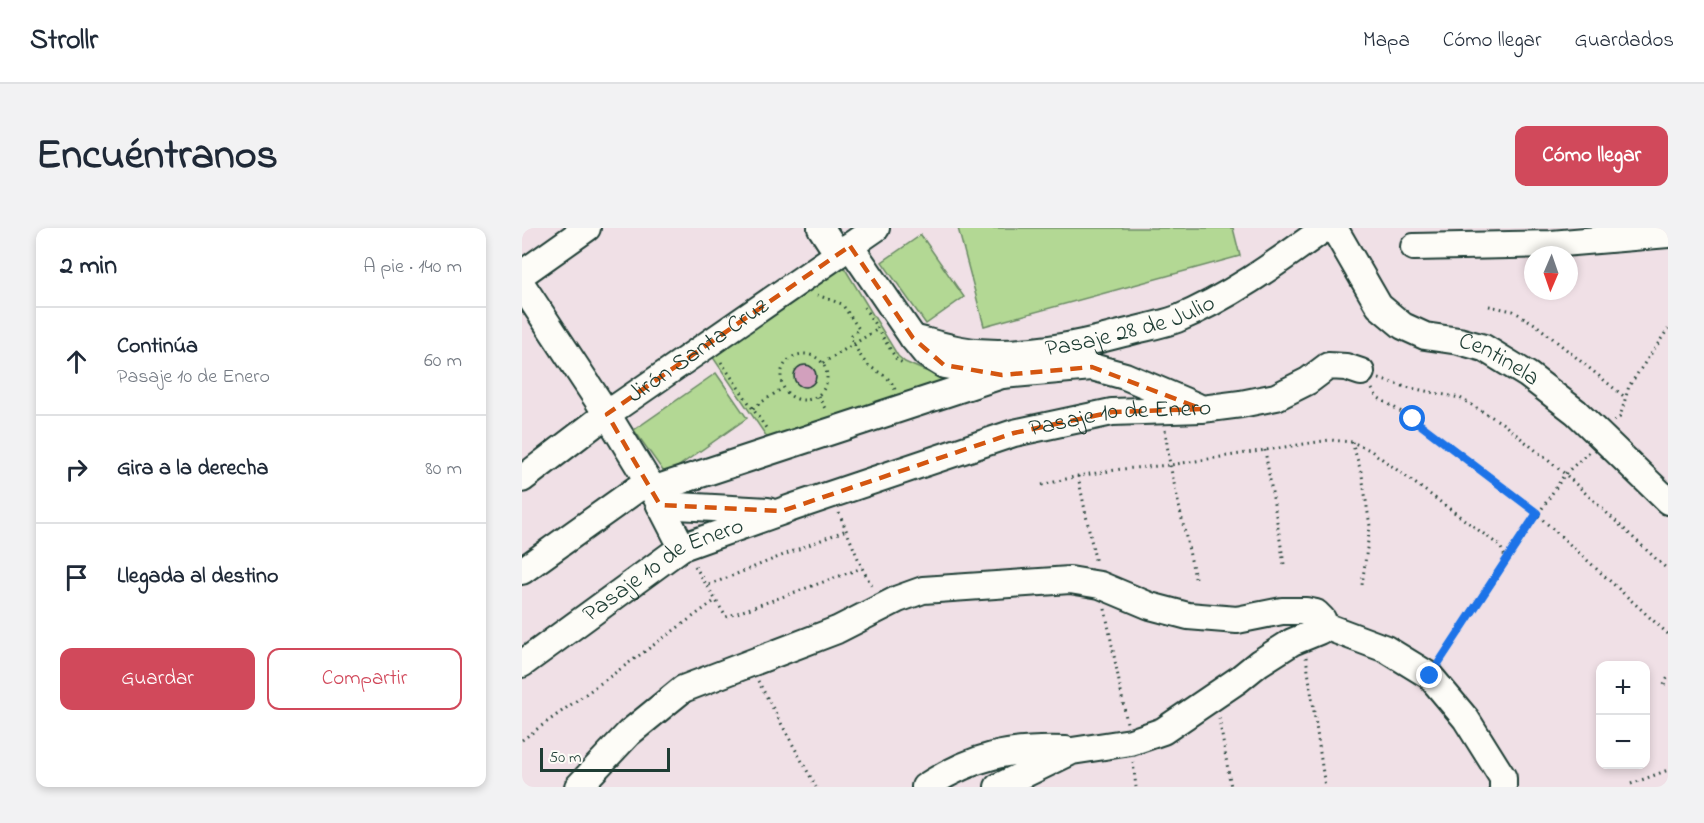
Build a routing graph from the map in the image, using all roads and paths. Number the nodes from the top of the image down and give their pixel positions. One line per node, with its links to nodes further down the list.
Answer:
1 (587, 228): 9 (street)
2 (821, 228): 8 (street)
3 (876, 228): 8 (street, Jirón Santa Cruz)
4 (1325, 228): 14 (street, Pasaje 28 de Julio)
5 (1334, 228): 29 (street, Centinela)
6 (1668, 234): 7 (street)
7 (1414, 247)
8 (844, 250): 14 (street); 16 (street, Jirón Santa Cruz)
9 (522, 274)
10 (522, 285): 28 (street)
11 (814, 295): 17 (path)
12 (863, 306): 14 (path)
13 (1489, 306): 24 (path)
14 (897, 329): 17 (path); 19 (path); 21 (street)
15 (1668, 329): 24 (path)
16 (709, 343): 25 (path); 28 (street, Jirón Santa Cruz)
17 (854, 344): 18 (path); 23 (path)
18 (823, 363): 22 (path); 22 (path)
19 (908, 366)
20 (1360, 372): 26 (street, Pasaje 10 de Enero); 34 (path); 42 (path)
21 (1002, 375): 26 (street); 31 (street)
22 (783, 388): 25 (path)
23 (896, 393)
24 (1626, 398): 29 (path)
25 (753, 408): 31 (path)
26 (1202, 409): 27 (street, Pasaje 10 de Enero)
27 (1161, 410): 33 (path); 39 (street, Pasaje 10 de Enero)
28 (607, 414): 36 (street, Jirón Santa Cruz); 38 (street)
29 (1603, 441): 34 (path); 40 (street, Centinela)
30 (1352, 442): 32 (path); 45 (path); 53 (path)
31 (779, 447): 38 (street)
32 (1265, 450): 33 (path); 46 (path)
33 (1170, 465): 35 (path); 50 (path)
34 (1565, 474): 42 (path); 48 (path)
35 (1078, 476): 37 (path); 52 (path)
36 (522, 479)
37 (1042, 485)
38 (654, 492): 41 (street); 44 (street); 49 (street)
39 (832, 495): 41 (street, Pasaje 10 de Enero); 43 (path)
40 (1668, 501)
41 (782, 511): 44 (street, Pasaje 10 de Enero)
42 (1537, 513): 45 (path); 57 (path)
43 (846, 530): 47 (path); 51 (path)
44 (682, 547): 51 (path); 58 (street, Pasaje 10 de Enero)
45 (1507, 561): 60 (path)
46 (1284, 564)
47 (862, 568): 54 (path); 55 (path)
48 (1668, 570)
49 (522, 571)
50 (1195, 578)
51 (708, 585): 55 (path)
52 (1100, 585): 56 (street); 59 (street); 65 (path)
53 (1362, 585)
54 (882, 587)
55 (716, 600): 64 (path)
56 (1313, 631): 60 (street); 63 (street); 75 (path)
57 (1668, 634)
58 (522, 664)
59 (748, 664): 69 (street); 70 (path)
60 (1430, 676): 76 (street)
61 (1668, 677): 62 (path)
62 (1664, 685)
63 (1215, 696): 65 (street); 74 (path)
64 (522, 740)
65 (1131, 742): 66 (street); 73 (path)
66 (1072, 751): 71 (street); 72 (street)
67 (1668, 770): 68 (path)
68 (1631, 784)
69 (579, 787)
70 (816, 787)
71 (925, 787)
72 (998, 787)
73 (1136, 787)
74 (1231, 787)
75 (1325, 787)
76 (1503, 787)

